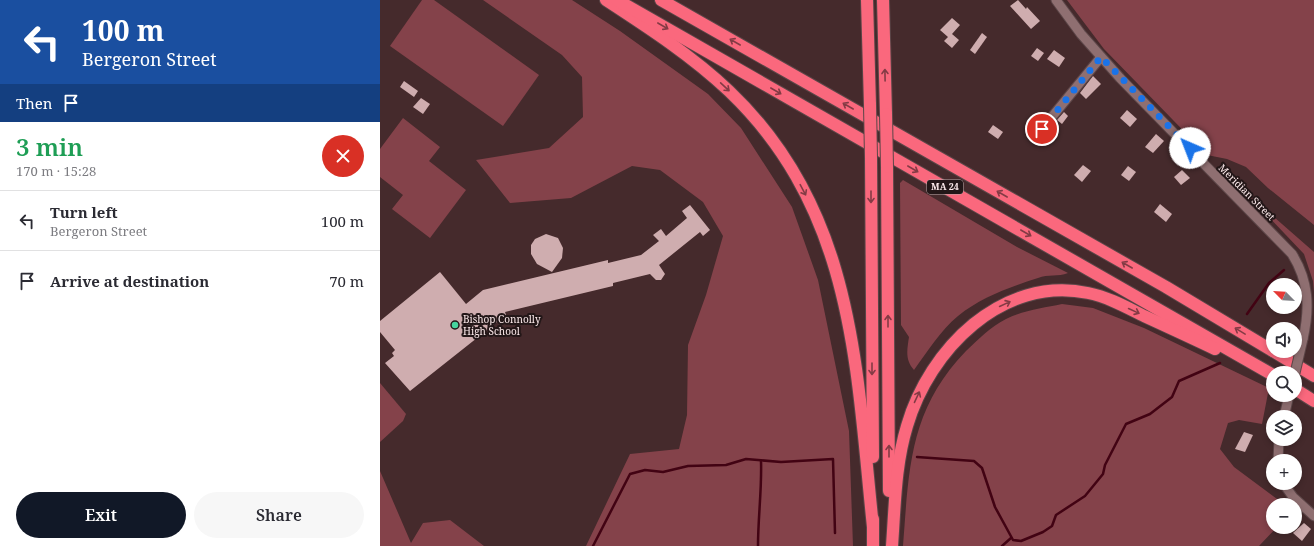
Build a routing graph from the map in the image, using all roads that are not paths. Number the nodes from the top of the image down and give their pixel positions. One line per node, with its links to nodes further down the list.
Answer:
1 (606, 0): 19 (highway, one-way to 19)
2 (617, 0): 12 (highway, MA 24, one-way to 12)
3 (662, 0): 9 (highway, MA 24, one-way to 3)
4 (867, 0): 19 (highway, one-way to 19, bridge)
5 (883, 0): 21 (highway, one-way to 5, bridge)
6 (1056, 0): 7 (street, Meridian Street)
7 (1101, 57): 8 (street); 11 (street, Meridian Street, bridge)
8 (1042, 129)
9 (1266, 347)
10 (1284, 358): 14 (highway, MA 24)
11 (1297, 366)
12 (1266, 372)
13 (1266, 373): 21 (highway, one-way to 13)
14 (1314, 376)
15 (1302, 393): 16 (highway)
16 (1314, 401)
17 (1288, 490): 18 (street)
18 (1314, 516)
19 (873, 527): 20 (highway)
20 (873, 546)
21 (891, 546)

